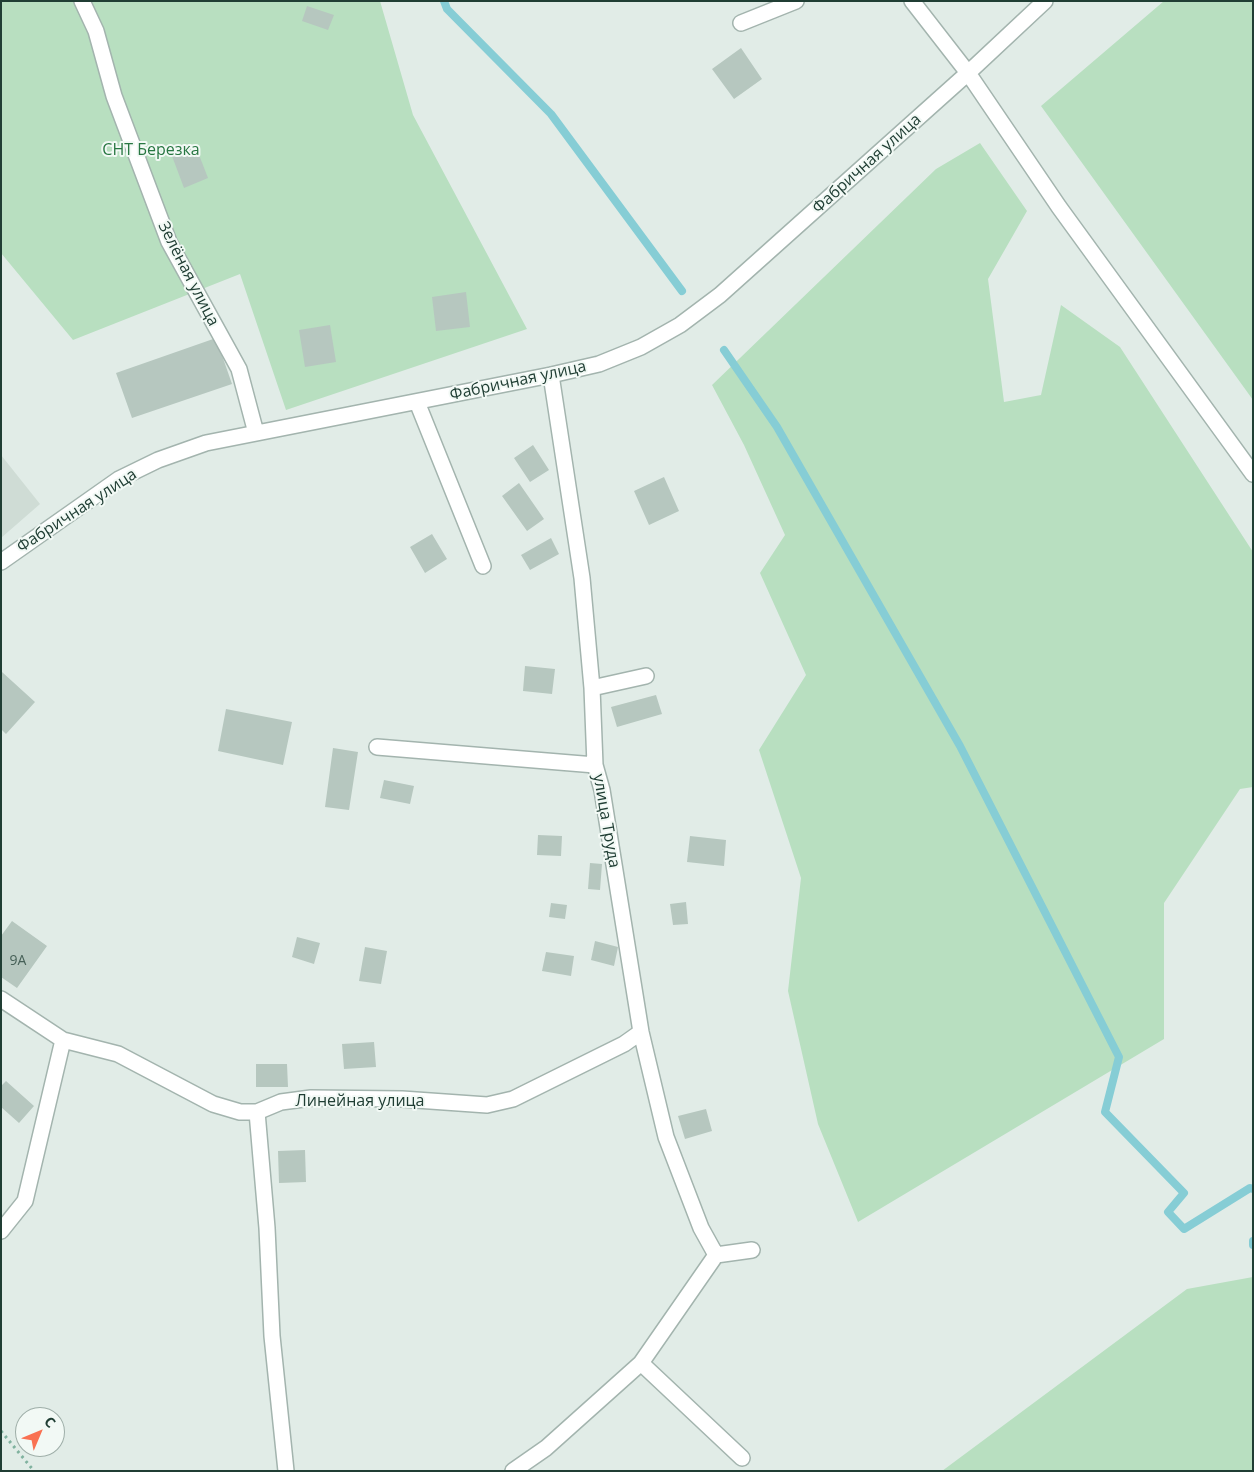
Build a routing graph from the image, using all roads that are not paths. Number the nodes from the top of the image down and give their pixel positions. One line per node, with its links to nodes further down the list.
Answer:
1 (82, 1): 9 (street, Зелёная улица)
2 (796, 1): 5 (street)
3 (912, 1): 6 (street)
4 (1045, 1): 6 (street, Фабричная улица)
5 (741, 23)
6 (968, 73): 7 (street, Фабричная улица); 10 (street)
7 (552, 374): 8 (street, Фабричная улица); 14 (street, улица Труда)
8 (417, 402): 9 (street, Фабричная улица); 12 (street)
9 (256, 433): 11 (street, Фабричная улица)
10 (1253, 474)
11 (1, 562)
12 (483, 566)
13 (646, 676): 14 (street)
14 (592, 688): 16 (street, улица Труда)
15 (377, 747): 16 (street)
16 (596, 766): 18 (street, улица Труда)
17 (1, 999): 19 (street, Линейная улица)
18 (641, 1032): 20 (street, Линейная улица); 23 (street, улица Труда)
19 (63, 1040): 20 (street, Линейная улица); 21 (street)
20 (258, 1112): 26 (street)
21 (1, 1231)
22 (752, 1250): 23 (street)
23 (716, 1255): 24 (street)
24 (642, 1363): 25 (street); 27 (street)
25 (742, 1458)
26 (286, 1471)
27 (513, 1471)

